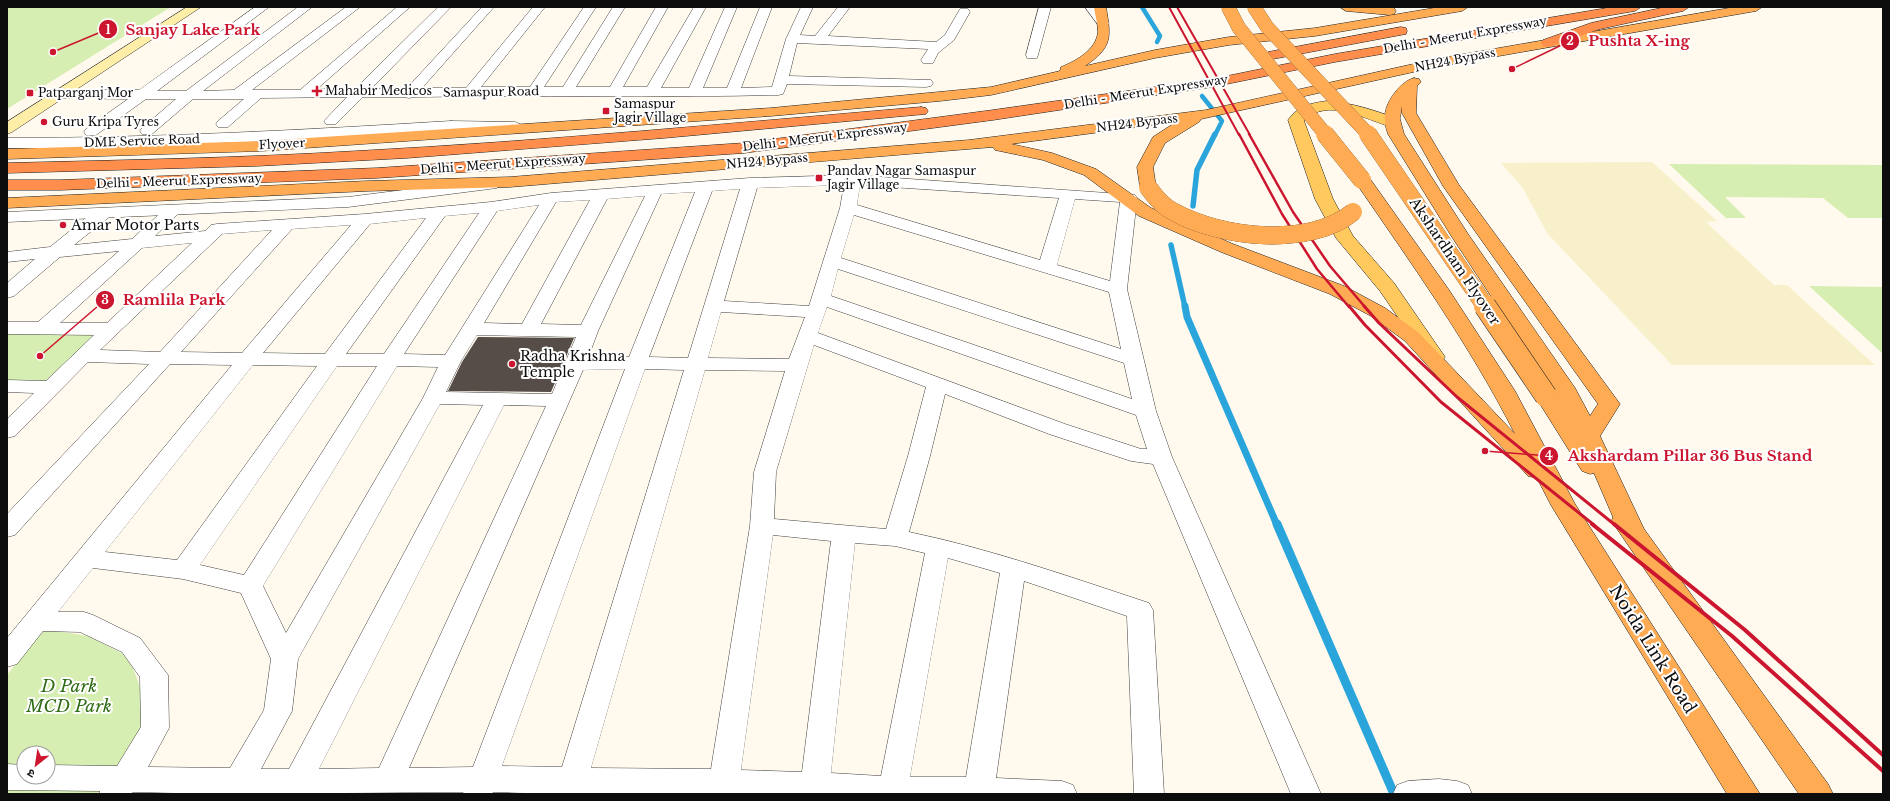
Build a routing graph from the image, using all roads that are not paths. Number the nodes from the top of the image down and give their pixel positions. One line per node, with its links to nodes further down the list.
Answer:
1 (178, 7): 60 (main road)
2 (195, 7): 52 (main road)
3 (263, 7): 58 (street)
4 (306, 7): 59 (street)
5 (354, 7): 55 (street)
6 (404, 7): 57 (street)
7 (445, 7): 53 (street)
8 (488, 7): 54 (street)
9 (539, 7): 51 (street)
10 (590, 7): 44 (street)
11 (619, 7): 45 (street)
12 (662, 7): 46 (street)
13 (700, 7): 47 (street)
14 (731, 7): 48 (street)
15 (766, 7): 49 (street)
16 (807, 7): 32 (street)
17 (844, 7): 33 (street)
18 (1045, 7): 36 (street)
19 (1091, 7): 30 (street)
20 (1100, 7): 30 (highway)
21 (1228, 7): 73 (highway, bridge)
22 (1254, 7): 134 (highway, Akshardham Flyover, bridge)
23 (1346, 7): 29 (highway)
24 (1462, 7): 29 (highway)
25 (1635, 7): 71 (highway, Delhi - Meerut Expressway)
26 (1683, 7): 34 (highway)
27 (1756, 7): 34 (highway, NH24 Bypass)
28 (964, 12): 35 (street)
29 (1429, 12): 42 (highway)
30 (1102, 22): 42 (highway)
31 (1414, 29): 38 (highway, Delhi - Meerut Expressway)
32 (792, 39): 33 (street); 40 (street)
33 (819, 39): 35 (street)
34 (1548, 43): 39 (highway, NH24 Bypass)
35 (939, 46): 37 (street)
36 (1032, 55)
37 (928, 60)
38 (1245, 61)
39 (1436, 63): 43 (highway); 61 (highway, NH24 Bypass)
40 (782, 80): 41 (street); 49 (street, Samaspur Road)
41 (926, 83)
42 (1031, 83): 65 (highway)
43 (1410, 85): 63 (highway); 129 (highway)
44 (534, 92): 45 (street, Samaspur Road); 51 (street, Samaspur Road)
45 (567, 92): 46 (street, Samaspur Road)
46 (614, 92): 47 (street, Samaspur Road)
47 (651, 92): 48 (street, Samaspur Road)
48 (694, 92): 49 (street, Samaspur Road)
49 (732, 92)
50 (1061, 92): 70 (highway, Delhi - Meerut Expressway)
51 (469, 93): 54 (street, Samaspur Road)
52 (63, 94): 58 (street, Samaspur Road); 66 (main road)
53 (358, 94): 54 (street, Samaspur Road); 57 (street, Samaspur Road); 62 (street)
54 (409, 94)
55 (237, 95): 56 (street, Samaspur Road); 59 (street, Samaspur Road)
56 (257, 95): 57 (street, Samaspur Road); 64 (street)
57 (302, 95)
58 (140, 96): 59 (street, Samaspur Road); 68 (street)
59 (189, 96): 67 (street)
60 (7, 114)
61 (1206, 114): 69 (highway, NH24 Bypass); 73 (highway, bridge)
62 (331, 121)
63 (1392, 122): 120 (main road); 129 (highway)
64 (223, 124)
65 (556, 128): 70 (highway, Flyover); 70 (street, DME Service Road)
66 (7, 129)
67 (147, 131)
68 (91, 132)
69 (969, 145): 74 (highway, NH24 Bypass); 82 (highway)
70 (9, 155)
71 (392, 179): 74 (highway); 76 (highway, Delhi - Meerut Expressway); 83 (highway)
72 (853, 180): 75 (street); 80 (street); 85 (street)
73 (1362, 180): 131 (highway)
74 (510, 182): 86 (street)
75 (750, 183): 77 (street); 101 (street)
76 (7, 185)
77 (705, 187): 78 (street); 116 (street)
78 (655, 191): 79 (street); 107 (street)
79 (601, 195): 81 (street); 106 (street)
80 (1068, 195): 82 (street); 97 (street)
81 (551, 198): 84 (street); 105 (street)
82 (1129, 198): 98 (street); 120 (highway)
83 (7, 202)
84 (491, 207): 87 (street); 114 (street)
85 (848, 208): 96 (street); 97 (street)
86 (173, 211): 88 (street); 93 (street)
87 (440, 211): 90 (street); 112 (street)
88 (102, 214): 89 (street); 94 (street)
89 (7, 216)
90 (365, 219): 91 (street); 111 (street)
91 (288, 223): 92 (street); 110 (street)
92 (209, 236): 93 (street); 104 (street)
93 (138, 244): 94 (street); 103 (street)
94 (53, 253): 95 (street); 99 (street)
95 (7, 257)
96 (831, 261): 100 (street); 113 (street)
97 (1047, 268): 98 (street)
98 (1118, 289): 113 (street)
99 (7, 292)
100 (819, 305): 101 (street); 108 (street); 127 (street)
101 (714, 306): 118 (street)
102 (7, 328): 103 (street)
103 (43, 328): 104 (street)
104 (112, 329): 109 (street)
105 (472, 329): 106 (street); 115 (street)
106 (528, 330): 107 (street)
107 (588, 331): 117 (street)
108 (808, 336): 119 (street); 121 (street)
109 (83, 356): 110 (street); 123 (street)
110 (165, 358): 111 (street); 133 (street)
111 (247, 359): 112 (street); 138 (street)
112 (331, 360): 114 (street); 140 (street)
113 (1135, 360): 127 (street)
114 (390, 361): 115 (street); 141 (street)
115 (451, 361): 124 (street)
116 (637, 363): 117 (street); 118 (street); 149 (street)
117 (576, 364): 126 (street)
118 (697, 364): 119 (street); 150 (street)
119 (797, 365): 132 (street)
120 (1450, 378): 131 (highway)
121 (937, 384): 130 (street); 136 (street)
122 (7, 386): 123 (street)
123 (52, 387): 128 (street)
124 (433, 398): 125 (street); 144 (street)
125 (497, 399): 126 (street); 152 (street)
126 (559, 400): 153 (street)
127 (1145, 411): 130 (street)
128 (7, 431)
129 (1589, 436): 134 (highway)
130 (1161, 457): 159 (street)
131 (1563, 505): 161 (highway, Noida Link Road)
132 (762, 526): 135 (street); 146 (street)
133 (7, 529)
134 (1632, 533): 162 (highway)
135 (844, 534): 136 (street); 147 (street)
136 (895, 538): 137 (street)
137 (938, 547): 139 (street); 154 (street)
138 (85, 558): 140 (street); 142 (street)
139 (1012, 568): 155 (street); 158 (street)
140 (183, 570): 141 (street)
141 (250, 586): 144 (street)
142 (36, 621): 143 (street); 148 (street)
143 (7, 657)
144 (285, 659): 151 (street)
145 (7, 777): 148 (street)
146 (724, 783): 147 (street); 150 (street)
147 (814, 785): 154 (street)
148 (120, 787): 151 (street)
149 (480, 787): 150 (street); 153 (street)
150 (571, 787)
151 (234, 788): 152 (street)
152 (294, 788): 153 (street)
153 (386, 788)
154 (893, 790): 155 (street)
155 (979, 790): 157 (street)
156 (1448, 793): 160 (street)
157 (1062, 794)
158 (1149, 794)
159 (1306, 794)
160 (1408, 794)
161 (1744, 794)
162 (1817, 794)

